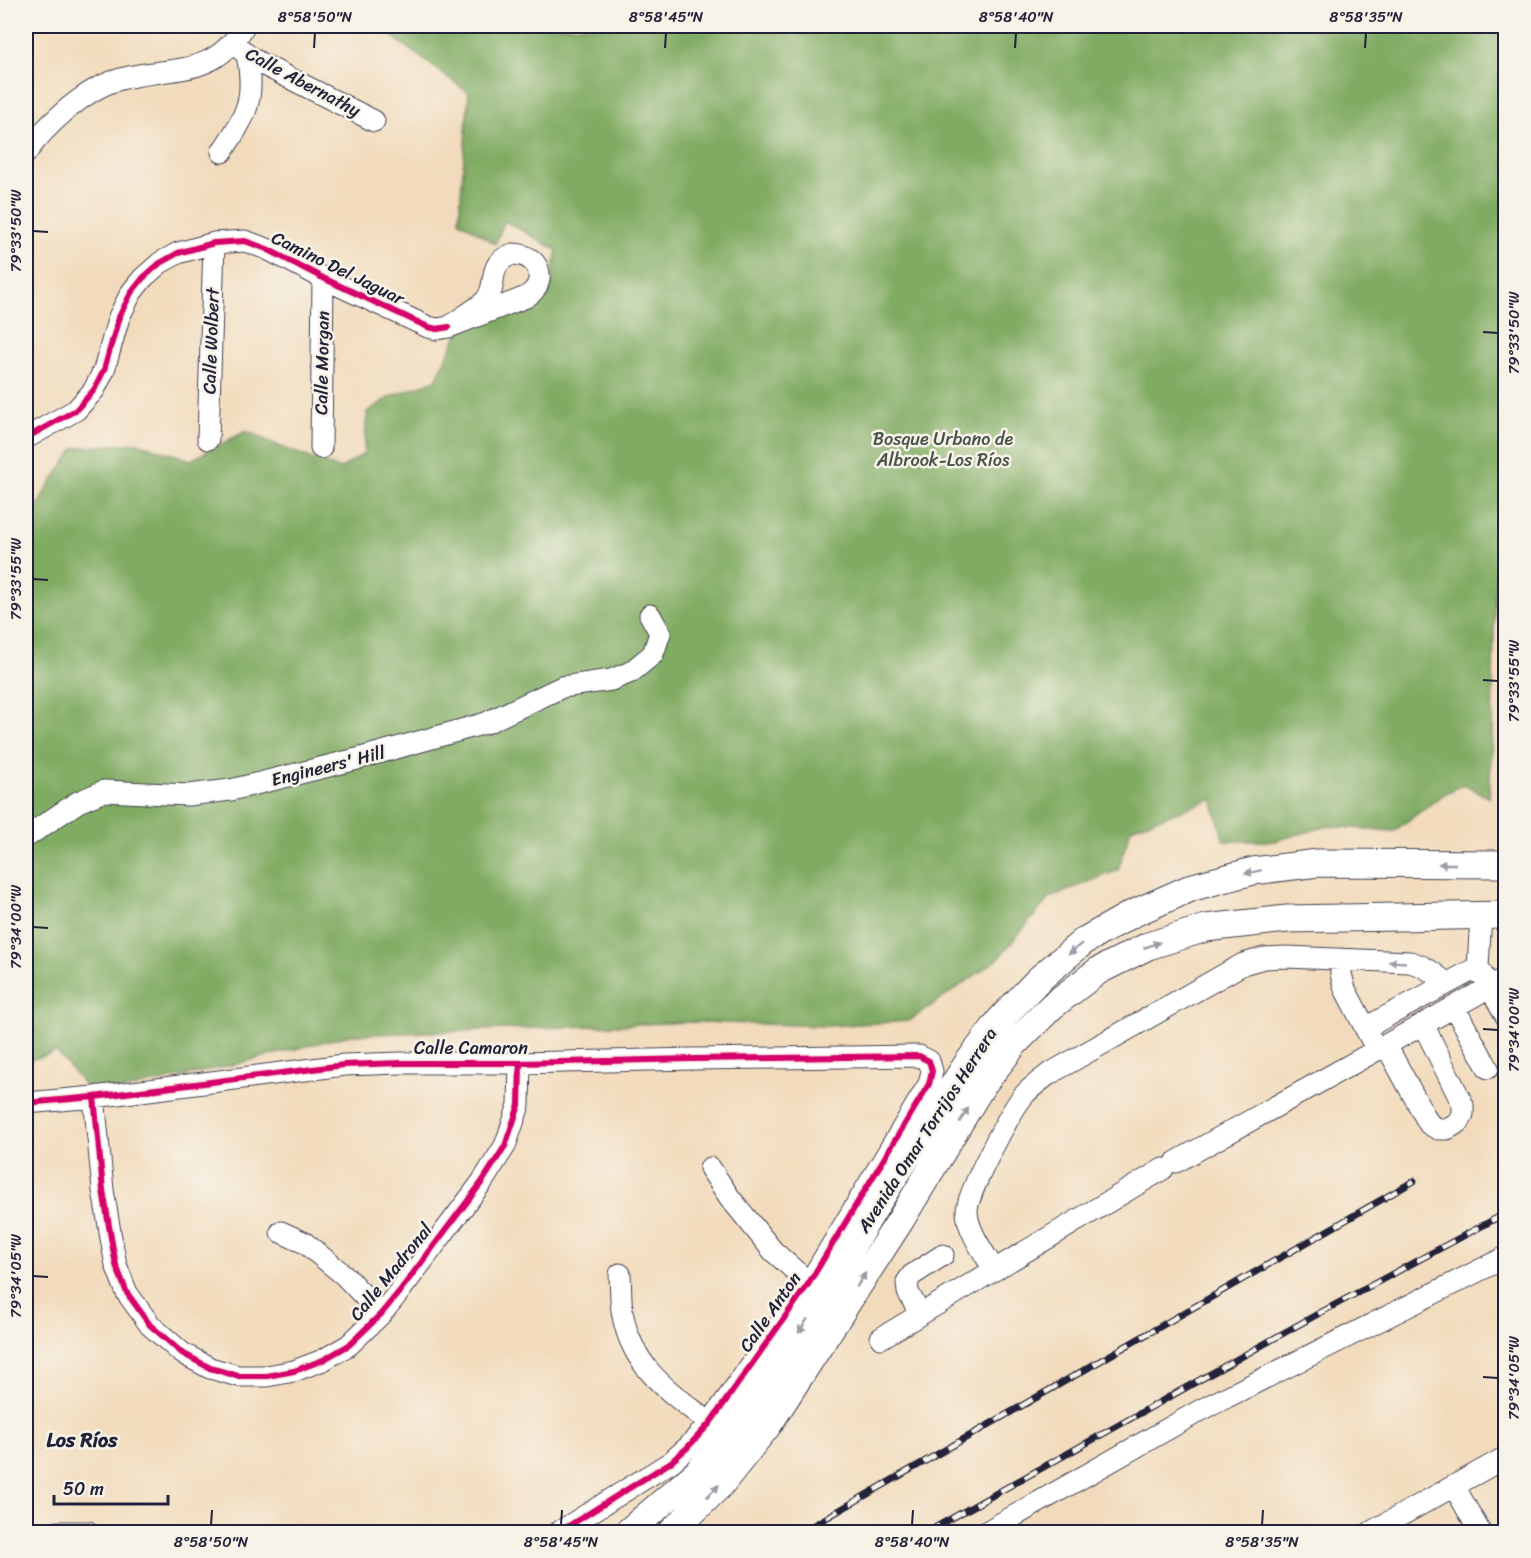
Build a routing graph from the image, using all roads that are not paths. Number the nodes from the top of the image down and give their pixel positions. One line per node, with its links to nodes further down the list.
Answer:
1 (241, 41): 2 (street, Calle Abernathy); 3 (street); 4 (street)
2 (374, 121)
3 (222, 152)
4 (26, 153)
5 (214, 243): 6 (street, Camino Del Jaguar); 8 (street, Camino Del Jaguar); 9 (street, Calle Wolbert)
6 (323, 278): 7 (street, Camino Del Jaguar); 10 (street, Calle Morgan)
7 (449, 327)
8 (26, 438)
9 (208, 439)
10 (321, 448)
11 (650, 615): 12 (street, Engineers' Hill)
12 (26, 837)
13 (1506, 864): 45 (main road, Avenida Omar Torrijos Herrera, one-way to 45)
14 (1493, 915): 16 (street); 46 (main road, Avenida Omar Torrijos Herrera, one-way to 14)
15 (1341, 959): 17 (street, one-way to 15); 22 (street); 33 (street)
16 (1478, 966): 17 (street); 18 (street)
17 (1446, 983): 22 (street)
18 (1497, 983): 19 (street); 20 (street)
19 (1454, 1007): 21 (street); 26 (street)
20 (1506, 1016)
21 (1423, 1024): 23 (street); 23 (street)
22 (1365, 1028): 23 (street)
23 (1382, 1047): 33 (street)
24 (919, 1056): 25 (street, Calle Camaron); 35 (street, Calle Anton)
25 (520, 1063): 27 (street, Calle Camaron); 36 (street, Calle Madronal)
26 (1488, 1068)
27 (94, 1097): 28 (street, Calle Camaron); 36 (street, Calle Madronal)
28 (26, 1103)
29 (710, 1168): 35 (street)
30 (281, 1232): 36 (street)
31 (943, 1255): 37 (street)
32 (1506, 1257): 47 (street)
33 (994, 1270): 37 (street)
34 (620, 1274): 39 (street)
35 (809, 1283): 39 (street, Calle Anton)
36 (381, 1314)
37 (920, 1314): 38 (street)
38 (881, 1338)
39 (710, 1424): 44 (street, Calle Anton)
40 (1506, 1457): 41 (street)
41 (1454, 1486): 48 (street); 49 (street)
42 (58, 1533): 43 (street)
43 (88, 1533)
44 (559, 1533)
45 (628, 1533)
46 (672, 1533)
47 (986, 1533)
48 (1371, 1533)
49 (1480, 1533)

